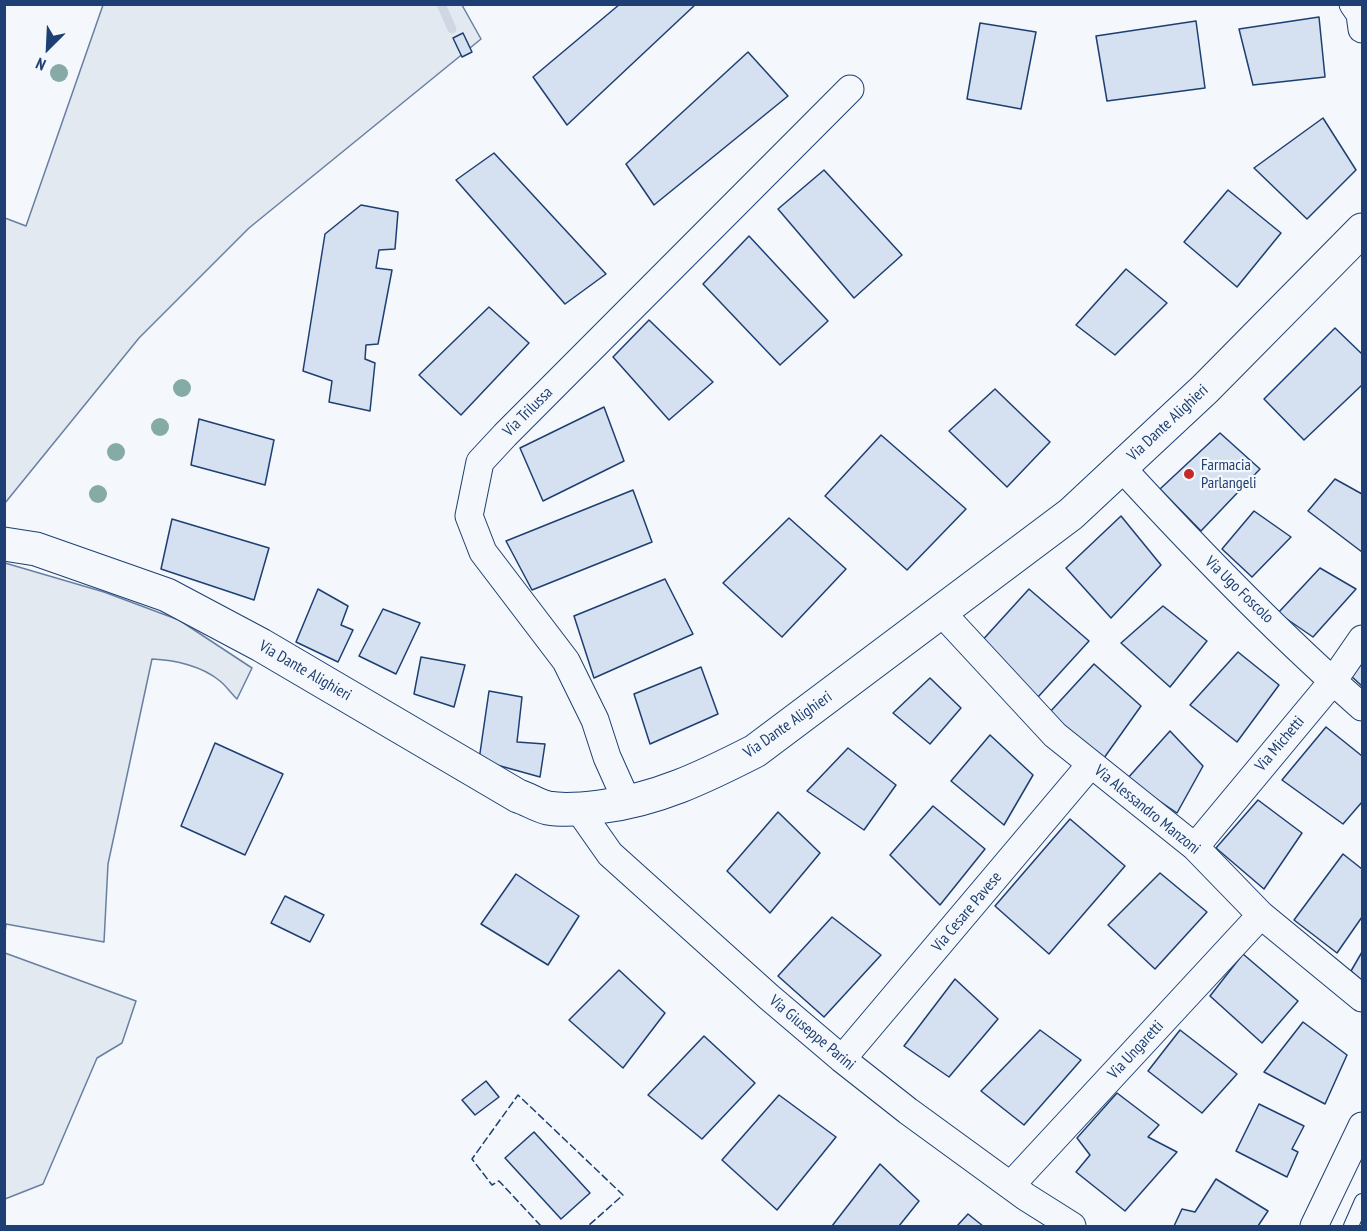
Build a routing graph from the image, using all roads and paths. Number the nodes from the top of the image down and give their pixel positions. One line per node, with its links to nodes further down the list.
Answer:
1 (1353, 4): 2 (street)
2 (1362, 29)
3 (850, 90): 12 (street, Via Trilussa)
4 (1362, 230): 5 (main road, Via Dante Alighieri)
5 (1121, 467): 7 (main road, Via Dante Alighieri); 9 (street, Via Ugo Foscolo)
6 (4, 544): 13 (main road, Via Dante Alighieri)
7 (941, 612): 11 (street, Via Alessandro Manzoni); 12 (main road, Via Dante Alighieri)
8 (1362, 639): 9 (street, Via Michetti)
9 (1333, 681): 10 (street, Via Ugo Foscolo); 14 (street, Via Michetti)
10 (1362, 707)
11 (1091, 764): 14 (street, Via Alessandro Manzoni); 17 (street, Via Cesare Pavese)
12 (628, 804): 13 (main road, Via Dante Alighieri)
13 (579, 810): 17 (street, Via Giuseppe Parini)
14 (1195, 847): 15 (street, Via Alessandro Manzoni)
15 (1261, 915): 16 (street, Via Alessandro Manzoni); 19 (street, Via Ungaretti)
16 (1362, 998)
17 (842, 1059): 19 (street, Via Giuseppe Parini)
18 (1362, 1126): 22 (street)
19 (1011, 1185): 21 (street, Via Giuseppe Parini)
20 (1362, 1201): 23 (lane)
21 (1071, 1226)
22 (1314, 1227)
23 (1351, 1227)

